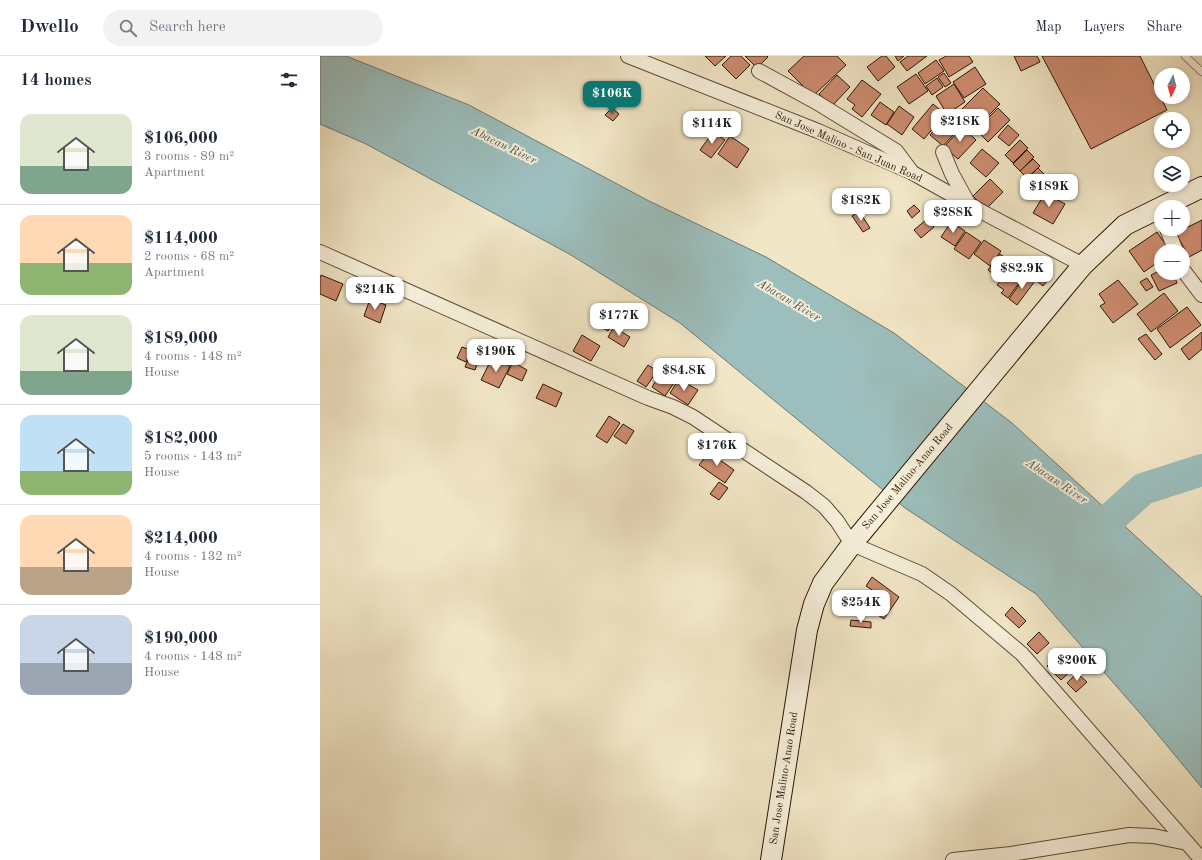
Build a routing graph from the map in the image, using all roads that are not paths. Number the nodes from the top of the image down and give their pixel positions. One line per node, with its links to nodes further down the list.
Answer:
1 (628, 56): 6 (street, San Jose Malino - San Juan Road)
2 (1185, 56): 4 (lane)
3 (759, 71): 6 (street)
4 (1202, 72)
5 (943, 152): 9 (street)
6 (911, 172): 9 (street, San Jose Malino - San Juan Road)
7 (1202, 187): 8 (main road, San Jose Malino-Anao Road)
8 (1178, 200)
9 (968, 203): 12 (street, San Jose Malino - San Juan Road)
10 (1154, 213): 12 (main road, San Jose Malino-Anao Road)
11 (320, 252): 15 (street)
12 (1083, 265): 15 (main road, San Jose Malino-Anao Road)
13 (1190, 279): 14 (street)
14 (1202, 295)
15 (852, 544): 16 (street); 17 (main road, San Jose Malino-Anao Road)
16 (1187, 843): 18 (street); 19 (street)
17 (771, 860)
18 (952, 860)
19 (1202, 860)

